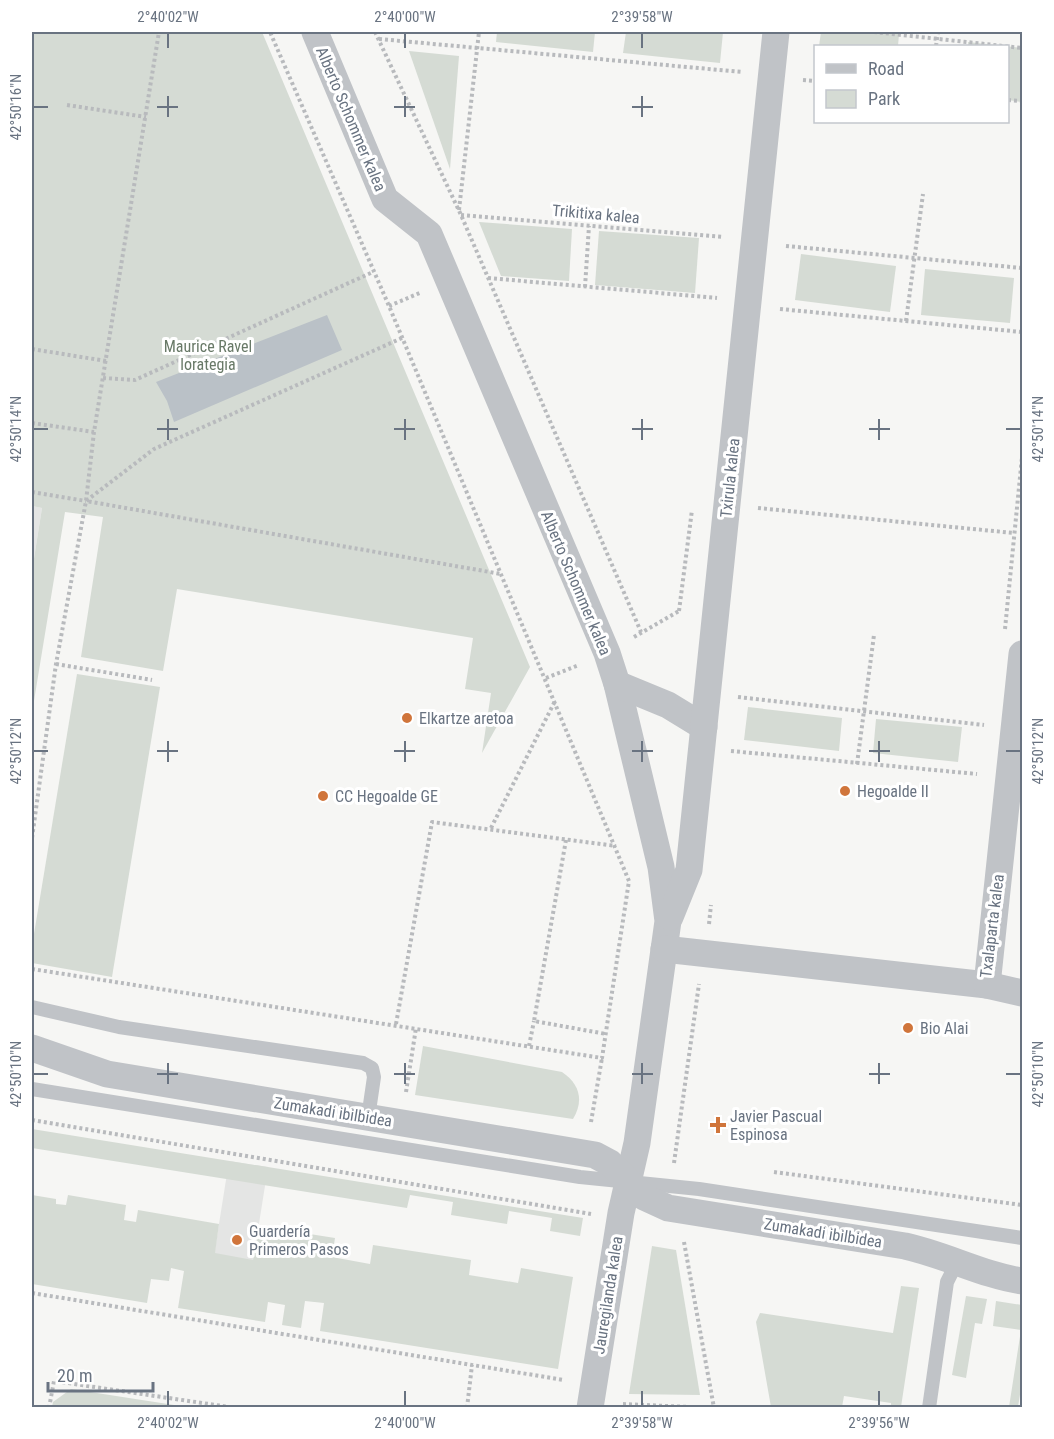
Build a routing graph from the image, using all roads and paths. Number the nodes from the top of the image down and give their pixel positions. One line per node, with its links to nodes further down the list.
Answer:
1 (159, 32): 20 (path)
2 (270, 32): 30 (path)
3 (315, 32): 57 (street, Alberto Schommer kalea)
4 (375, 32): 10 (path)
5 (479, 32): 13 (path)
6 (776, 32): 53 (street, Txirula kalea)
7 (874, 32): 9 (path)
8 (938, 32): 9 (path)
9 (937, 38): 11 (path); 12 (path)
10 (378, 39): 13 (path); 22 (path)
11 (936, 45)
12 (997, 45)
13 (477, 48): 15 (path); 22 (path)
14 (804, 70): 16 (path)
15 (752, 73)
16 (803, 80): 17 (path); 18 (path)
17 (814, 81)
18 (802, 92)
19 (67, 105): 20 (path)
20 (146, 117): 41 (path)
21 (923, 194): 28 (path)
22 (460, 212): 23 (path, Trikitixa kalea); 31 (path)
23 (589, 226): 25 (path, Trikitixa kalea); 32 (path)
24 (787, 234): 26 (path)
25 (730, 237)
26 (786, 246): 27 (path); 28 (path)
27 (784, 256)
28 (914, 258): 29 (path); 37 (path)
29 (1023, 268)
30 (373, 272): 39 (path); 42 (path)
31 (488, 278): 32 (path); 54 (path)
32 (585, 287): 33 (path)
33 (719, 298)
34 (781, 299): 35 (path)
35 (780, 309): 36 (path); 37 (path)
36 (778, 321)
37 (906, 321): 38 (path)
38 (1023, 332)
39 (402, 338): 48 (path); 52 (path)
40 (32, 349): 41 (path)
41 (106, 361): 42 (path)
42 (103, 378): 44 (path)
43 (32, 423): 44 (path)
44 (94, 432): 48 (path)
45 (1023, 457): 51 (path)
46 (32, 492): 48 (path)
47 (758, 496): 49 (path)
48 (86, 501): 52 (path); 59 (path)
49 (757, 508): 50 (path); 51 (path)
50 (756, 519)
51 (1014, 533): 55 (path)
52 (501, 574): 64 (path)
53 (716, 614): 54 (path); 68 (street, Txirula kalea)
54 (641, 632): 57 (path)
55 (1004, 634)
56 (874, 635): 66 (path)
57 (607, 653): 61 (street, Alberto Schommer kalea)
58 (1023, 654): 83 (street, Txalaparta kalea)
59 (56, 664): 60 (path); 75 (path)
60 (152, 680)
61 (617, 684): 68 (street); 79 (street, Alberto Schommer kalea)
62 (738, 686): 63 (path)
63 (737, 697): 65 (path); 66 (path)
64 (555, 701): 74 (path); 77 (path)
65 (736, 708)
66 (864, 711): 67 (path); 72 (path)
67 (985, 725)
68 (704, 727): 79 (street, Txirula kalea)
69 (731, 740): 70 (path)
70 (730, 751): 71 (path); 72 (path)
71 (729, 762)
72 (857, 765): 73 (path)
73 (979, 775)
74 (490, 829): 76 (path); 87 (path)
75 (32, 838)
76 (566, 840): 77 (path); 86 (path)
77 (616, 846): 88 (path)
78 (713, 893): 81 (path)
79 (668, 921): 80 (street, Alberto Schommer kalea)
80 (664, 950): 81 (street, Txalaparta kalea); 99 (street, Alberto Schommer kalea)
81 (705, 955): 83 (street, Txalaparta kalea); 96 (path)
82 (32, 969): 87 (path)
83 (987, 986): 84 (street)
84 (1023, 993)
85 (32, 1007): 93 (lane)
86 (534, 1021): 88 (path); 89 (path)
87 (396, 1024): 89 (path)
88 (606, 1034): 91 (path)
89 (529, 1046): 91 (path)
90 (32, 1048): 93 (street, Zumakadi ibilbidea)
91 (602, 1058): 95 (path)
92 (32, 1089): 99 (lane, Zumakadi ibilbidea)
93 (368, 1118): 99 (street, Zumakadi ibilbidea)
94 (32, 1120): 102 (path)
95 (591, 1124)
96 (675, 1160): 97 (path); 100 (path)
97 (687, 1161)
98 (768, 1172): 101 (path)
99 (628, 1183): 100 (lane, Zumakadi ibilbidea); 105 (street, Zumakadi ibilbidea); 114 (street, Jauregilanda kalea)
100 (670, 1187): 103 (lane, Zumakadi ibilbidea)
101 (1023, 1205)
102 (591, 1215)
103 (1023, 1238)
104 (684, 1241): 115 (path)
105 (957, 1262): 106 (street, Zumakadi ibilbidea); 116 (lane)
106 (1023, 1281)
107 (32, 1293): 108 (path)
108 (472, 1365): 109 (path); 113 (path)
109 (564, 1380)
110 (623, 1404): 115 (path)
111 (50, 1407): 112 (path)
112 (236, 1407)
113 (467, 1407)
114 (590, 1407)
115 (712, 1407)
116 (929, 1407)

